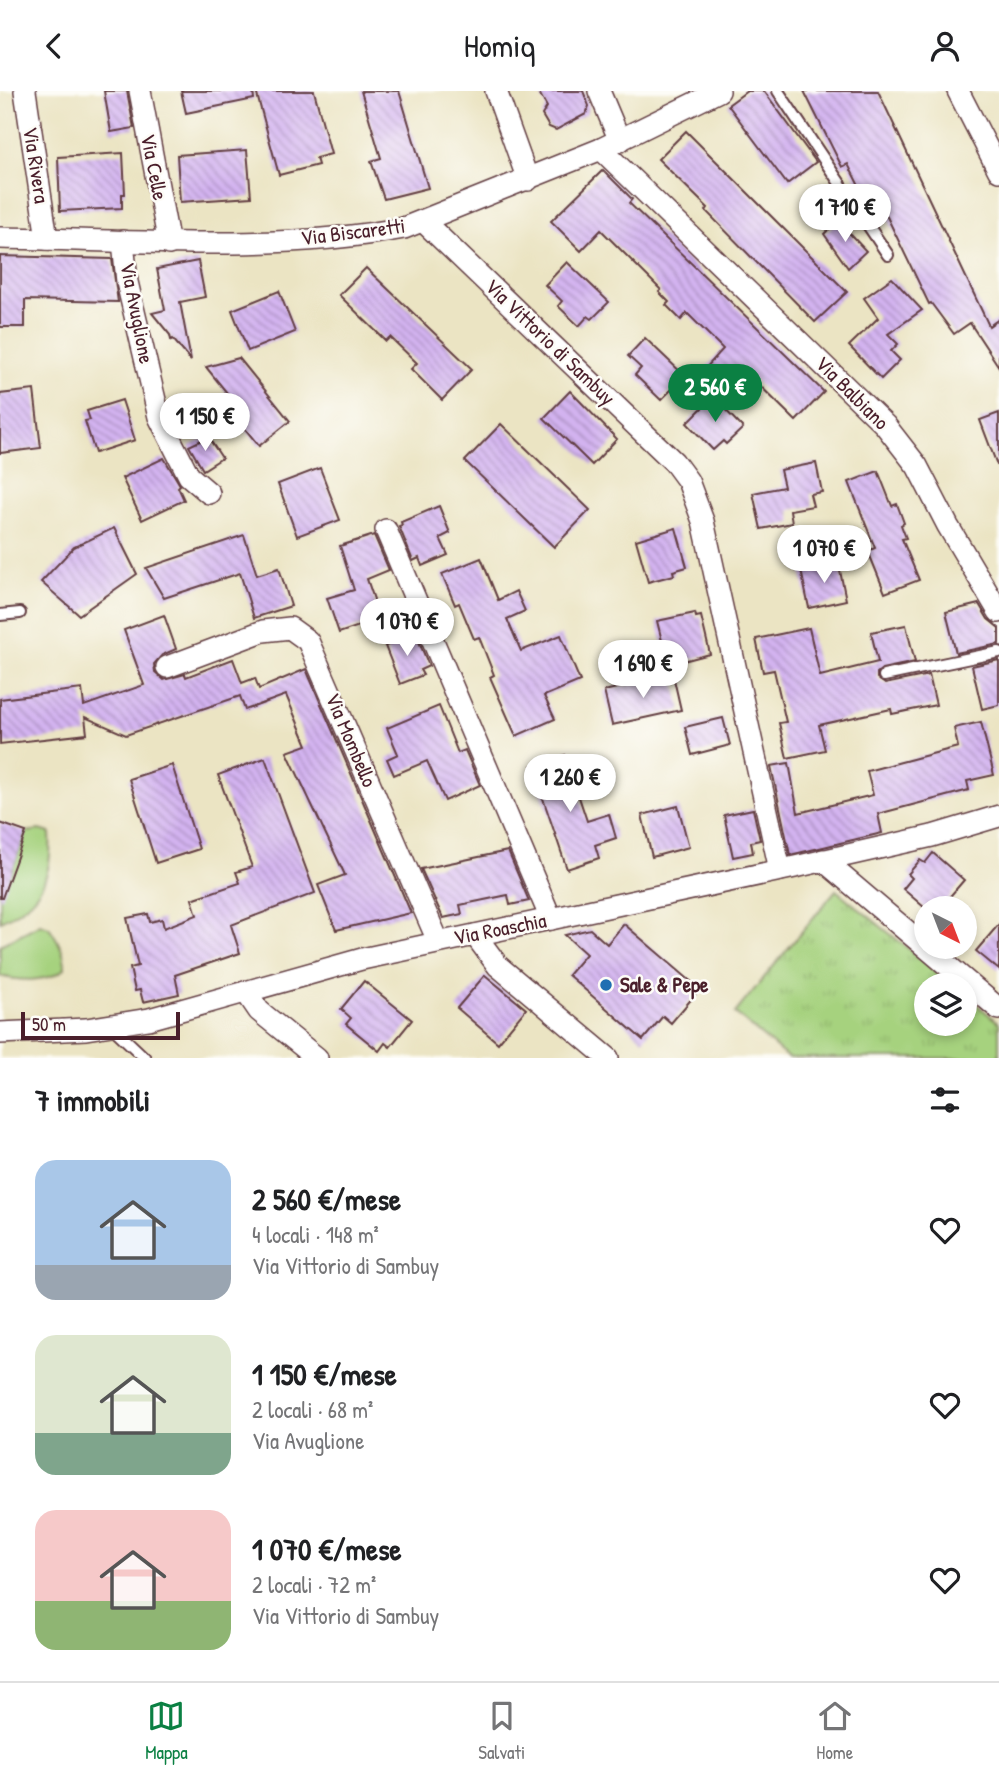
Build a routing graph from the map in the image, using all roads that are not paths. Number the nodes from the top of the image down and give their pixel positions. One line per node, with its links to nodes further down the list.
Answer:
1 (25, 91): 13 (street, Via Rivera)
2 (140, 91): 15 (street, Via Celle)
3 (496, 91): 10 (street)
4 (599, 91): 8 (street)
5 (719, 91): 8 (street, Via Biscaretti)
6 (778, 91): 16 (lane)
7 (958, 91): 9 (street)
8 (610, 145): 10 (street, Via Biscaretti); 19 (street, Via Balbiano)
9 (999, 171)
10 (528, 180): 11 (street, Via Biscaretti)
11 (423, 221): 15 (street, Via Biscaretti); 27 (street, Via Vittorio di Sambuy)
12 (0, 238): 13 (street, Via Biscaretti)
13 (47, 239): 14 (street, Via Biscaretti)
14 (124, 241): 15 (street, Via Biscaretti); 17 (street, Via Avuglione)
15 (169, 244)
16 (888, 255)
17 (209, 493)
18 (386, 530): 28 (street)
19 (999, 612)
20 (20, 614): 21 (lane)
21 (0, 615)
22 (999, 652): 24 (lane)
23 (167, 667): 30 (street, Via Mombello)
24 (884, 676)
25 (999, 816): 26 (street, Via Roaschia)
26 (823, 860): 27 (street, Via Roaschia); 32 (street)
27 (780, 870): 28 (street, Via Roaschia)
28 (551, 919): 29 (street, Via Roaschia)
29 (475, 935): 30 (street, Via Roaschia); 37 (street)
30 (438, 941): 31 (street, Via Roaschia)
31 (246, 992): 33 (street, Via Roaschia); 36 (street)
32 (999, 1010)
33 (110, 1025): 34 (street, Via Roaschia); 35 (lane)
34 (0, 1033)
35 (145, 1058)
36 (317, 1058)
37 (608, 1058)

